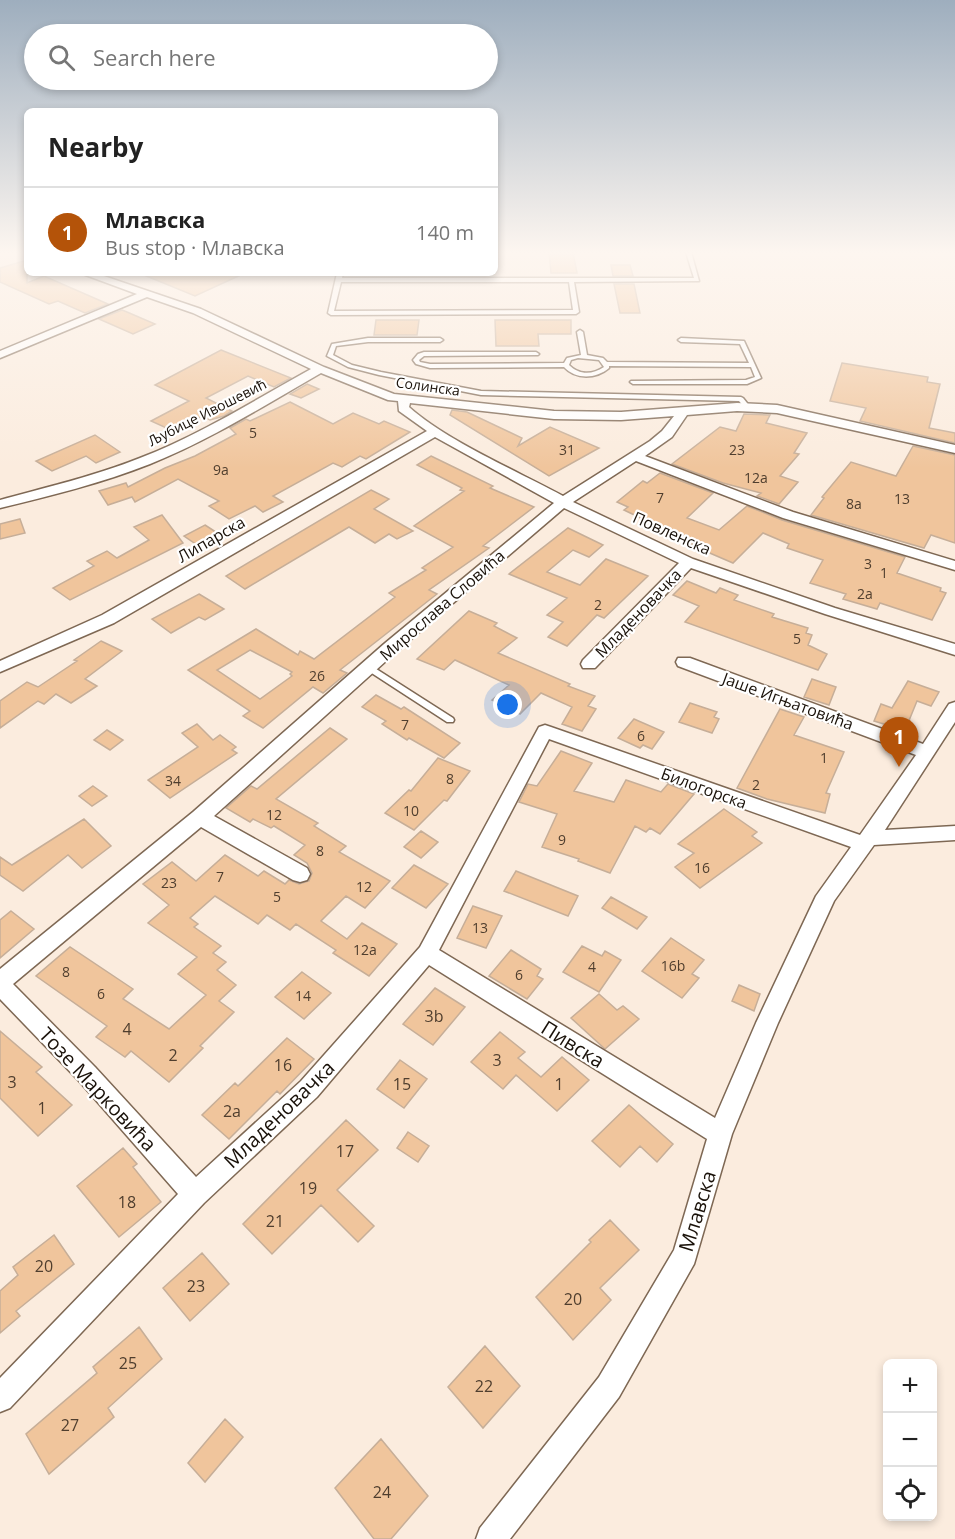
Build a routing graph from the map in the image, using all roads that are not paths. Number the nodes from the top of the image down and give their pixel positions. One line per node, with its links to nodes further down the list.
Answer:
1 (75, 324): 7 (street)
2 (226, 324): 12 (street, Солинска)
3 (580, 332): 8 (lane)
4 (440, 340): 15 (lane)
5 (681, 340): 11 (lane)
6 (536, 354): 9 (lane)
7 (0, 355)
8 (584, 355): 9 (lane); 10 (lane)
9 (566, 364): 13 (lane)
10 (607, 364): 11 (lane); 13 (lane)
11 (753, 365): 14 (lane)
12 (320, 369): 16 (street, Солинска); 23 (street, Љубице Ивошевић)
13 (588, 375): 15 (lane)
14 (633, 382)
15 (591, 395): 17 (lane)
16 (405, 399): 18 (street, Солинска); 19 (street, Повленска)
17 (748, 408): 18 (street, Солинска); 20 (street, Солинска)
18 (682, 413): 21 (street)
19 (434, 432): 22 (street, Повленска); 29 (street, Липарска)
20 (955, 449)
21 (637, 457): 22 (street, Мирослава Словића); 25 (street)
22 (563, 502): 24 (street, Повленска); 30 (street, Мирослава Словића)
23 (0, 504)
24 (688, 562): 26 (street, Повленска); 28 (street, Младеновачка)
25 (955, 566)
26 (955, 650)
27 (684, 662): 34 (street, Јаше Игњатовића)
28 (589, 664)
29 (0, 667)
30 (370, 668): 32 (lane); 35 (street, Мирослава Словића)
31 (955, 708): 34 (street, Млавска)
32 (450, 720)
33 (545, 731): 37 (street, Билогорска); 39 (street, Младеновачка)
34 (926, 752): 37 (street, Млавска)
35 (200, 817): 38 (street); 40 (street, Мирослава Словића)
36 (955, 833): 37 (street)
37 (866, 841): 41 (street, Млавска)
38 (300, 874)
39 (427, 954): 41 (street, Пивска); 42 (street, Младеновачка)
40 (0, 984): 42 (street, Тозе Марковића)
41 (720, 1134): 44 (street, Млавска)
42 (195, 1194): 43 (street, Младеновачка)
43 (0, 1398)
44 (491, 1539)

